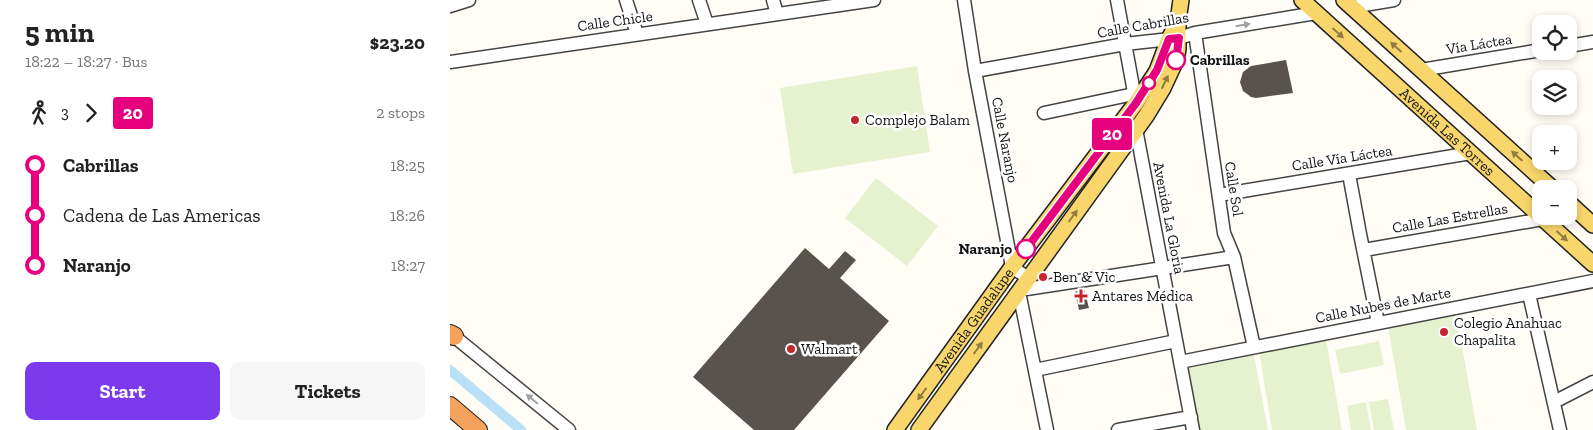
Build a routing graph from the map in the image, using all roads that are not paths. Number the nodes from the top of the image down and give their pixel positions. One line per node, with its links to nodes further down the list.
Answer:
1 (469, 0): 13 (street)
2 (626, 0): 18 (street)
3 (699, 0): 16 (street)
4 (773, 0): 14 (street)
5 (874, 0): 11 (street, Calle Chicle)
6 (964, 0): 26 (street, Calle Naranjo)
7 (1117, 0): 21 (street)
8 (1181, 0): 19 (main road)
9 (1302, 0): 15 (main road, Avenida Las Torres)
10 (1394, 0): 12 (street)
11 (847, 2): 14 (street, Calle Chicle)
12 (1348, 4): 25 (main road, Avenida Las Torres, one-way to 12)
13 (450, 6)
14 (777, 14): 16 (street, Calle Chicle)
15 (1316, 14): 17 (street, Calle Cabrillas, one-way to 15); 30 (main road, Avenida Las Torres, one-way to 30)
16 (707, 24): 18 (street, Calle Chicle)
17 (1194, 33): 19 (street, Calle Cabrillas); 33 (street, Calle Sol)
18 (636, 34): 24 (street, Calle Chicle)
19 (1174, 38): 21 (street, Calle Cabrillas); 27 (main road, Avenida Guadalupe); 29 (main road, Avenida Guadalupe, one-way to 19)
20 (1593, 42): 22 (street)
21 (1125, 44): 26 (street, Calle Cabrillas); 27 (street)
22 (1577, 45)
23 (1532, 52): 25 (street, Vía Láctea)
24 (451, 60)
25 (1421, 70): 32 (main road, Avenida Las Torres, one-way to 25)
26 (975, 71): 42 (street, Calle Naranjo)
27 (1135, 98): 28 (street); 42 (main road, Avenida Guadalupe)
28 (1044, 113)
29 (1136, 129): 43 (street, Avenida La Gloria); 45 (main road, Avenida Guadalupe, one-way to 29)
30 (1471, 153): 31 (street, Calle Vía Láctea); 34 (main road, Avenida Las Torres)
31 (1349, 174): 33 (street, Calle Vía Láctea); 39 (street)
32 (1543, 180)
33 (1219, 195): 40 (street, Calle Sol)
34 (1532, 208)
35 (1577, 210): 38 (main road)
36 (1532, 220): 39 (street, Calle Las Estrellas)
37 (1551, 225): 41 (main road, Avenida Las Torres, one-way to 41)
38 (1593, 225)
39 (1364, 250): 47 (street)
40 (1234, 257): 43 (street); 50 (street, Calle Sol)
41 (1593, 264)
42 (1012, 267): 45 (street); 59 (main road, Avenida Guadalupe, one-way to 59)
43 (1162, 268): 45 (street); 49 (street, Avenida La Gloria)
44 (1593, 281): 46 (street, Calle Nubes de Marte)
45 (1022, 287): 52 (street); 60 (main road, Avenida Guadalupe, one-way to 45)
46 (1528, 294): 47 (street, Calle Nubes de Marte); 54 (street)
47 (1378, 323): 50 (street, Calle Nubes de Marte)
48 (451, 334): 58 (street, one-way to 48)
49 (1176, 341): 51 (street, Avenida La Gloria); 52 (street)
50 (1254, 347): 51 (street, Calle Nubes de Marte)
51 (1180, 362): 56 (street, Avenida La Gloria)
52 (1035, 370): 61 (street)
53 (1593, 382): 54 (street)
54 (1554, 402): 63 (street)
55 (450, 406): 57 (highway)
56 (1192, 424): 62 (street)
57 (478, 430)
58 (569, 430)
59 (895, 430)
60 (919, 430)
61 (1048, 430)
62 (1118, 430)
63 (1560, 430)

